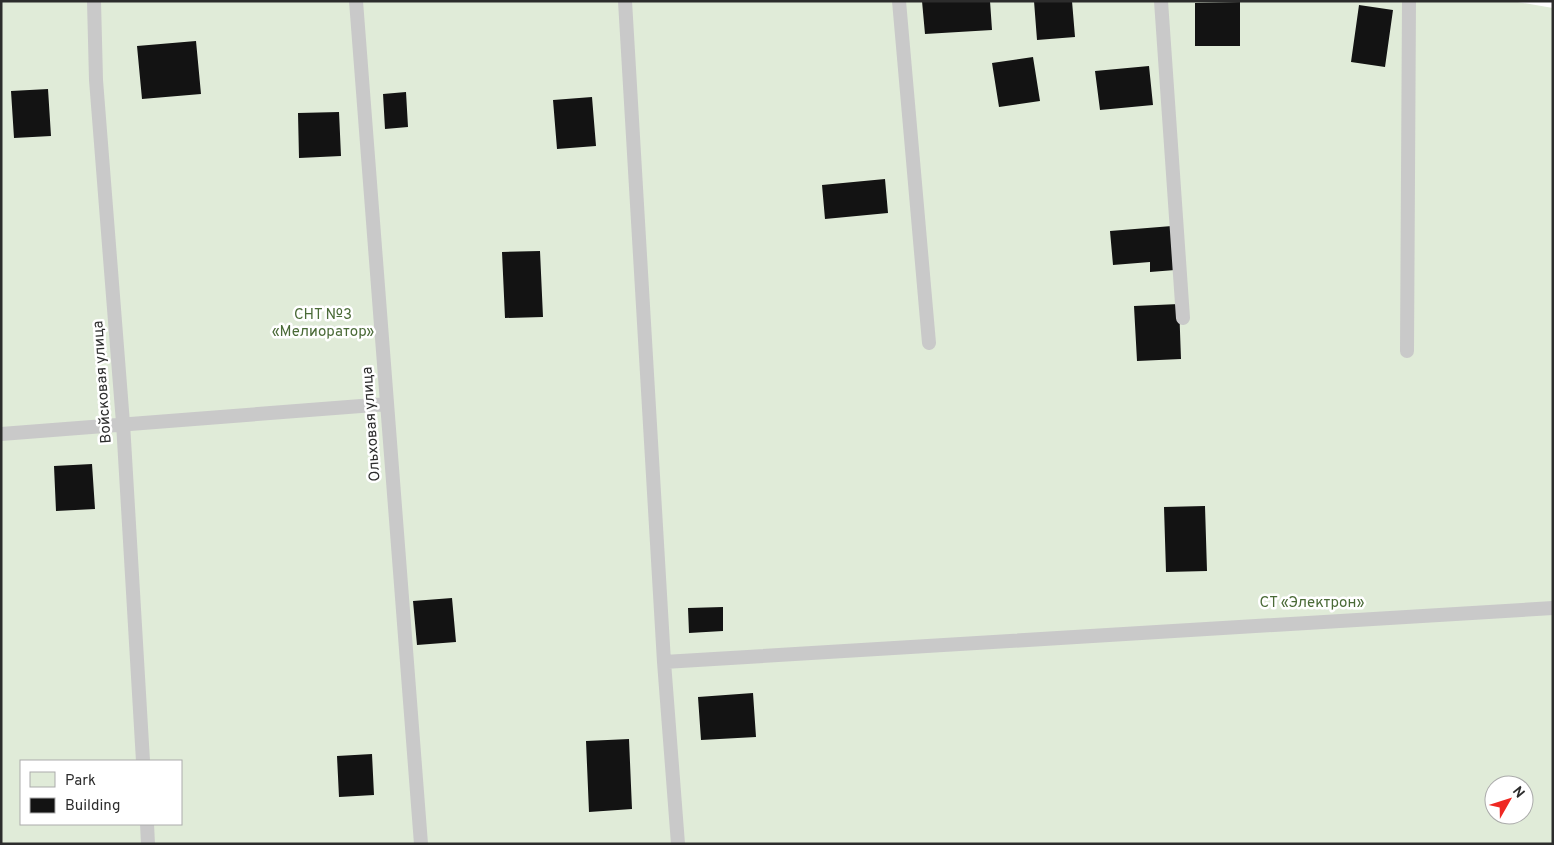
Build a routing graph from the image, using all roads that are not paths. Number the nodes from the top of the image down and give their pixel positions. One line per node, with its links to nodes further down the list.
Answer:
1 (94, 1): 11 (lane, Войсковая улица)
2 (356, 1): 10 (lane, Ольховая улица)
3 (625, 1): 14 (lane)
4 (899, 1): 8 (lane)
5 (1161, 1): 7 (lane)
6 (1409, 1): 9 (lane)
7 (1183, 318)
8 (929, 343)
9 (1407, 351)
10 (387, 404): 11 (lane); 18 (lane, Ольховая улица)
11 (122, 423): 12 (lane); 15 (lane, Войсковая улица)
12 (1, 434)
13 (1553, 608): 14 (lane)
14 (664, 662): 19 (lane)
15 (143, 760)
16 (147, 825): 17 (lane)
17 (148, 844)
18 (421, 844)
19 (678, 844)

